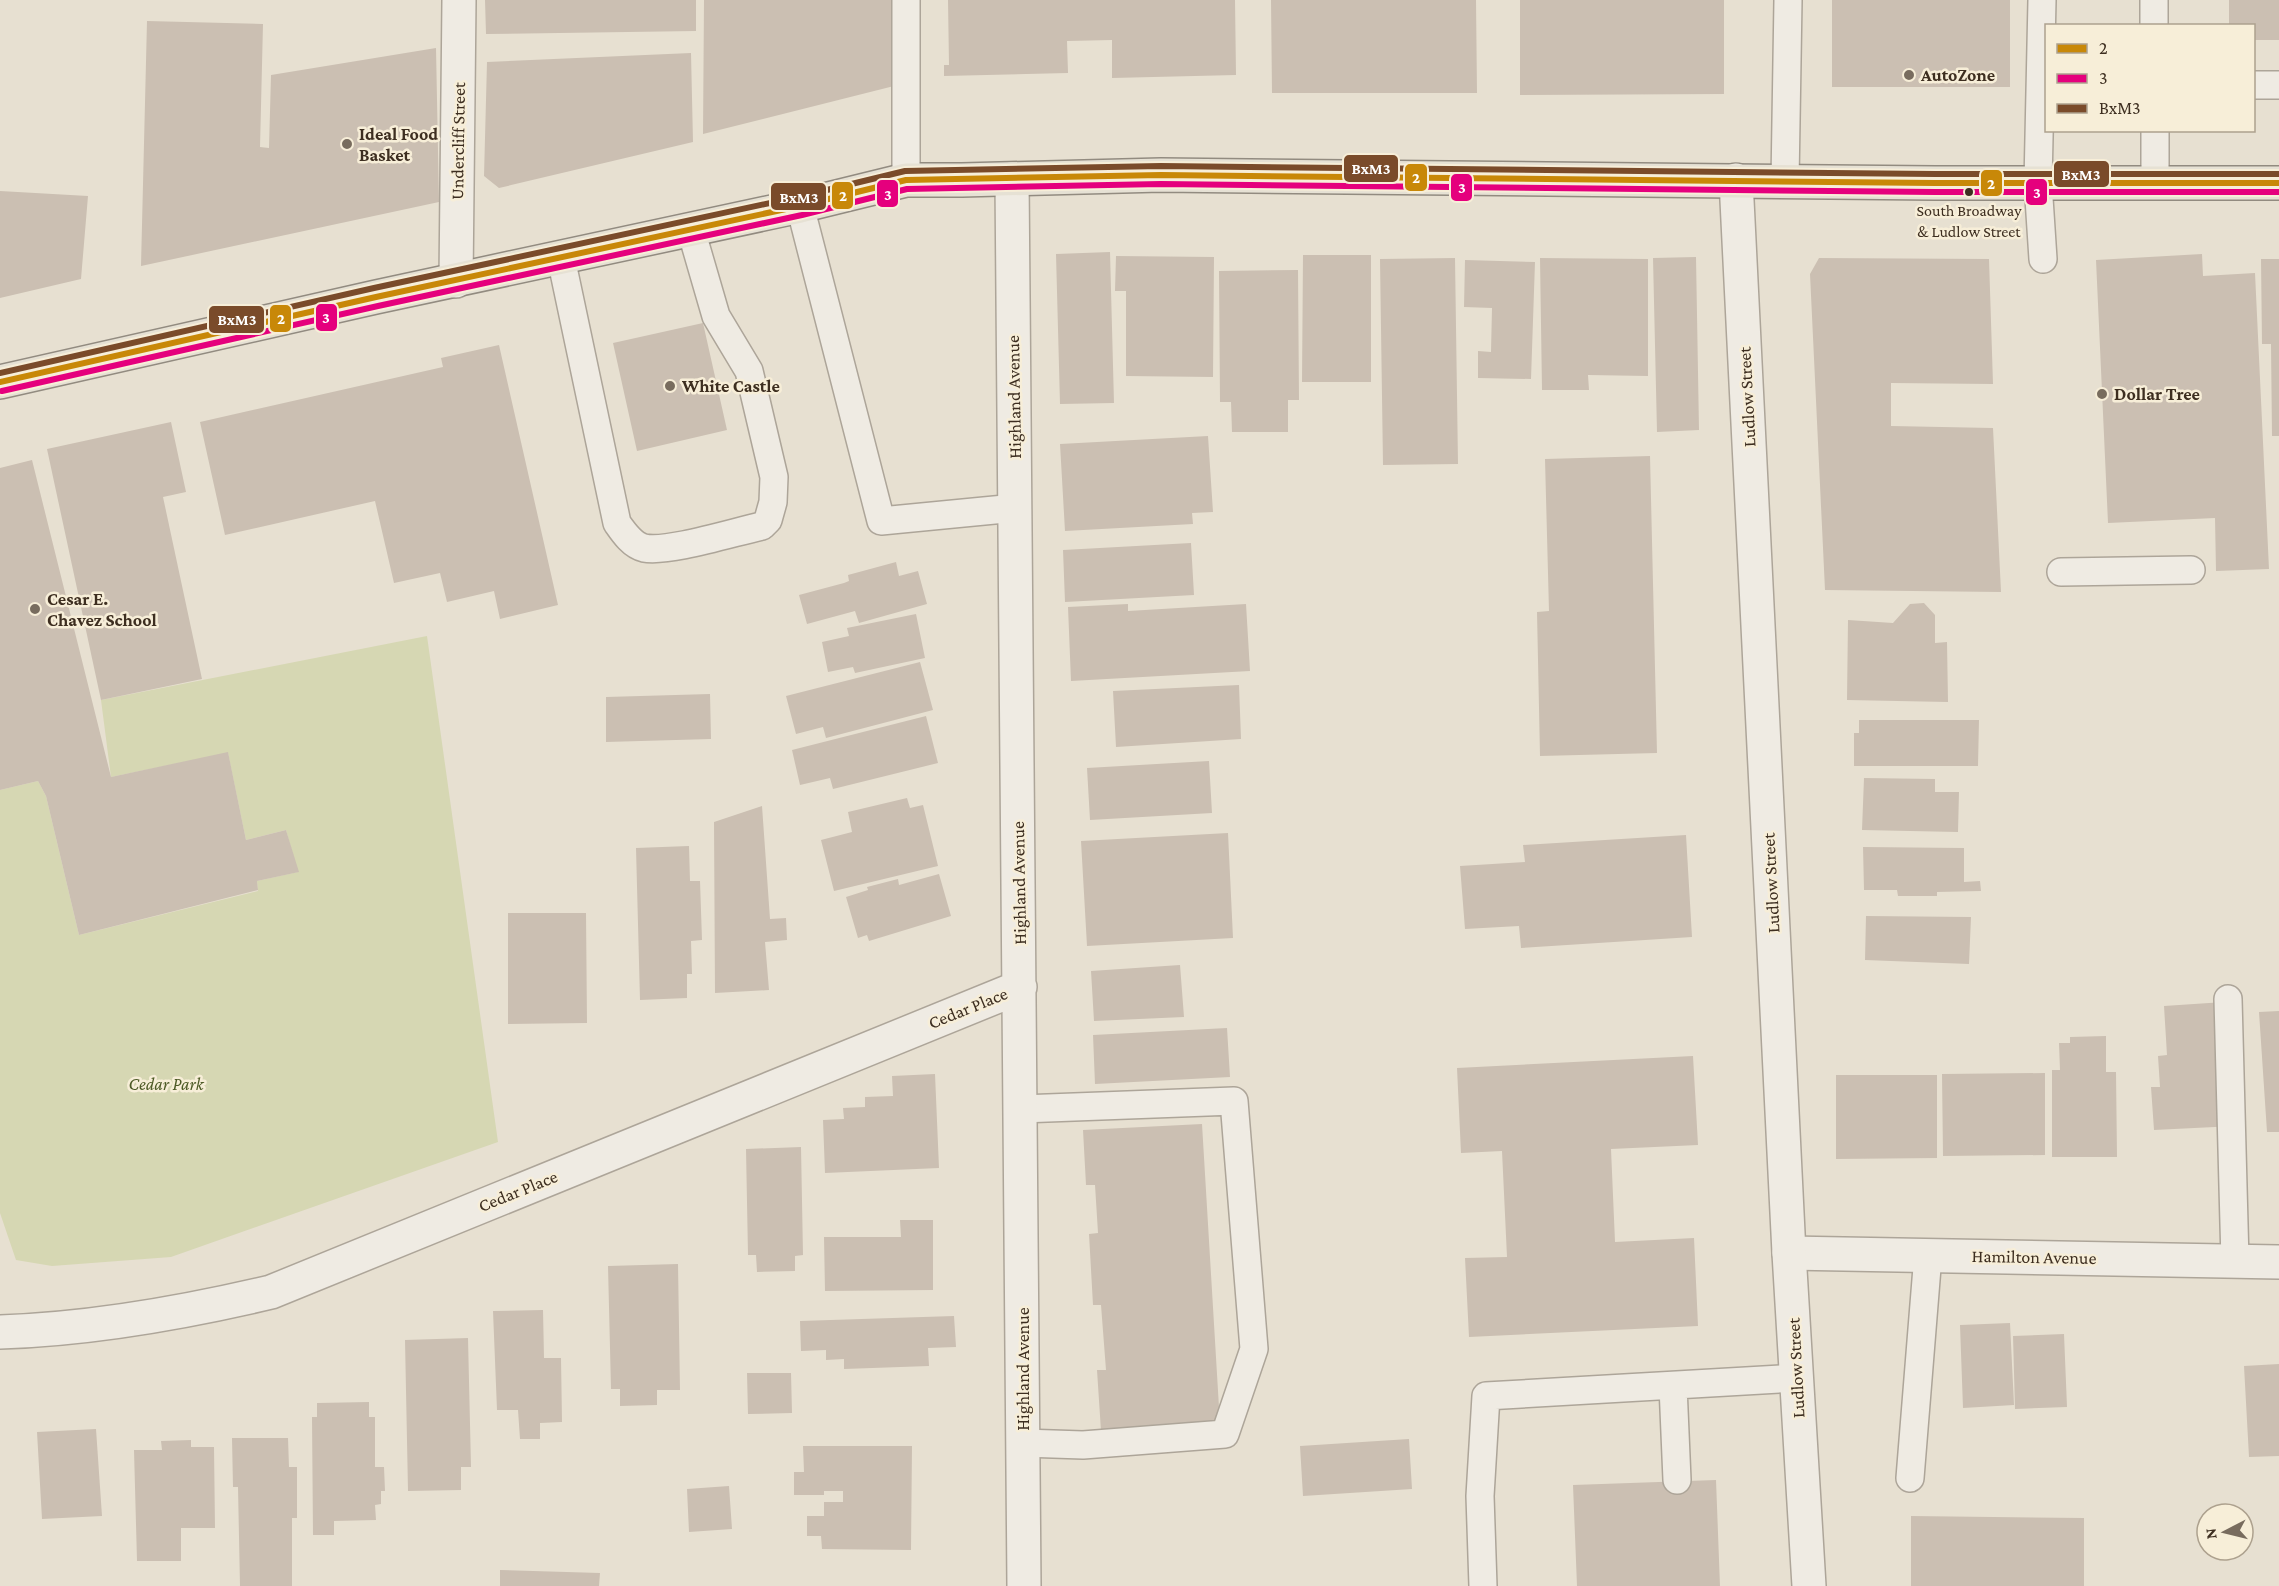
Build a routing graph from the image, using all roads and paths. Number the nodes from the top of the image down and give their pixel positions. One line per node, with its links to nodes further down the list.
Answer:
1 (459, 0): 21 (street, Undercliff Street)
2 (906, 0): 11 (lane)
3 (1788, 0): 13 (lane)
4 (2042, 0): 14 (lane)
5 (2154, 0): 6 (lane)
6 (2154, 24)
7 (2255, 85): 8 (lane)
8 (2279, 85)
9 (2155, 132): 15 (lane)
10 (1012, 179): 11 (main road); 12 (main road); 23 (street, Highland Avenue)
11 (906, 180): 17 (main road)
12 (1736, 180): 13 (main road); 29 (street, Ludlow Street)
13 (1785, 181): 14 (main road)
14 (2038, 183): 15 (main road); 20 (lane)
15 (2155, 183): 16 (main road)
16 (2279, 183)
17 (800, 206): 18 (main road); 23 (lane)
18 (691, 230): 19 (main road); 19 (lane)
19 (561, 258): 21 (main road)
20 (2043, 259)
21 (456, 281): 22 (main road)
22 (0, 382)
23 (1015, 508): 26 (street, Highland Avenue)
24 (2191, 570): 25 (lane)
25 (2061, 572)
26 (1020, 987): 28 (street, Highland Avenue); 33 (street, Cedar Place)
27 (2228, 999): 31 (lane)
28 (1021, 1109): 36 (street, Highland Avenue); 36 (lane)
29 (1789, 1253): 30 (street, Hamilton Avenue); 34 (street, Ludlow Street)
30 (1928, 1255): 31 (street, Hamilton Avenue); 37 (lane)
31 (2235, 1261): 32 (street, Hamilton Avenue)
32 (2279, 1262)
33 (0, 1332)
34 (1797, 1378): 35 (lane); 41 (street, Ludlow Street)
35 (1672, 1386): 38 (lane); 40 (lane)
36 (1023, 1443): 39 (street, Highland Avenue)
37 (1910, 1478)
38 (1677, 1480)
39 (1024, 1586)
40 (1483, 1586)
41 (1809, 1586)

